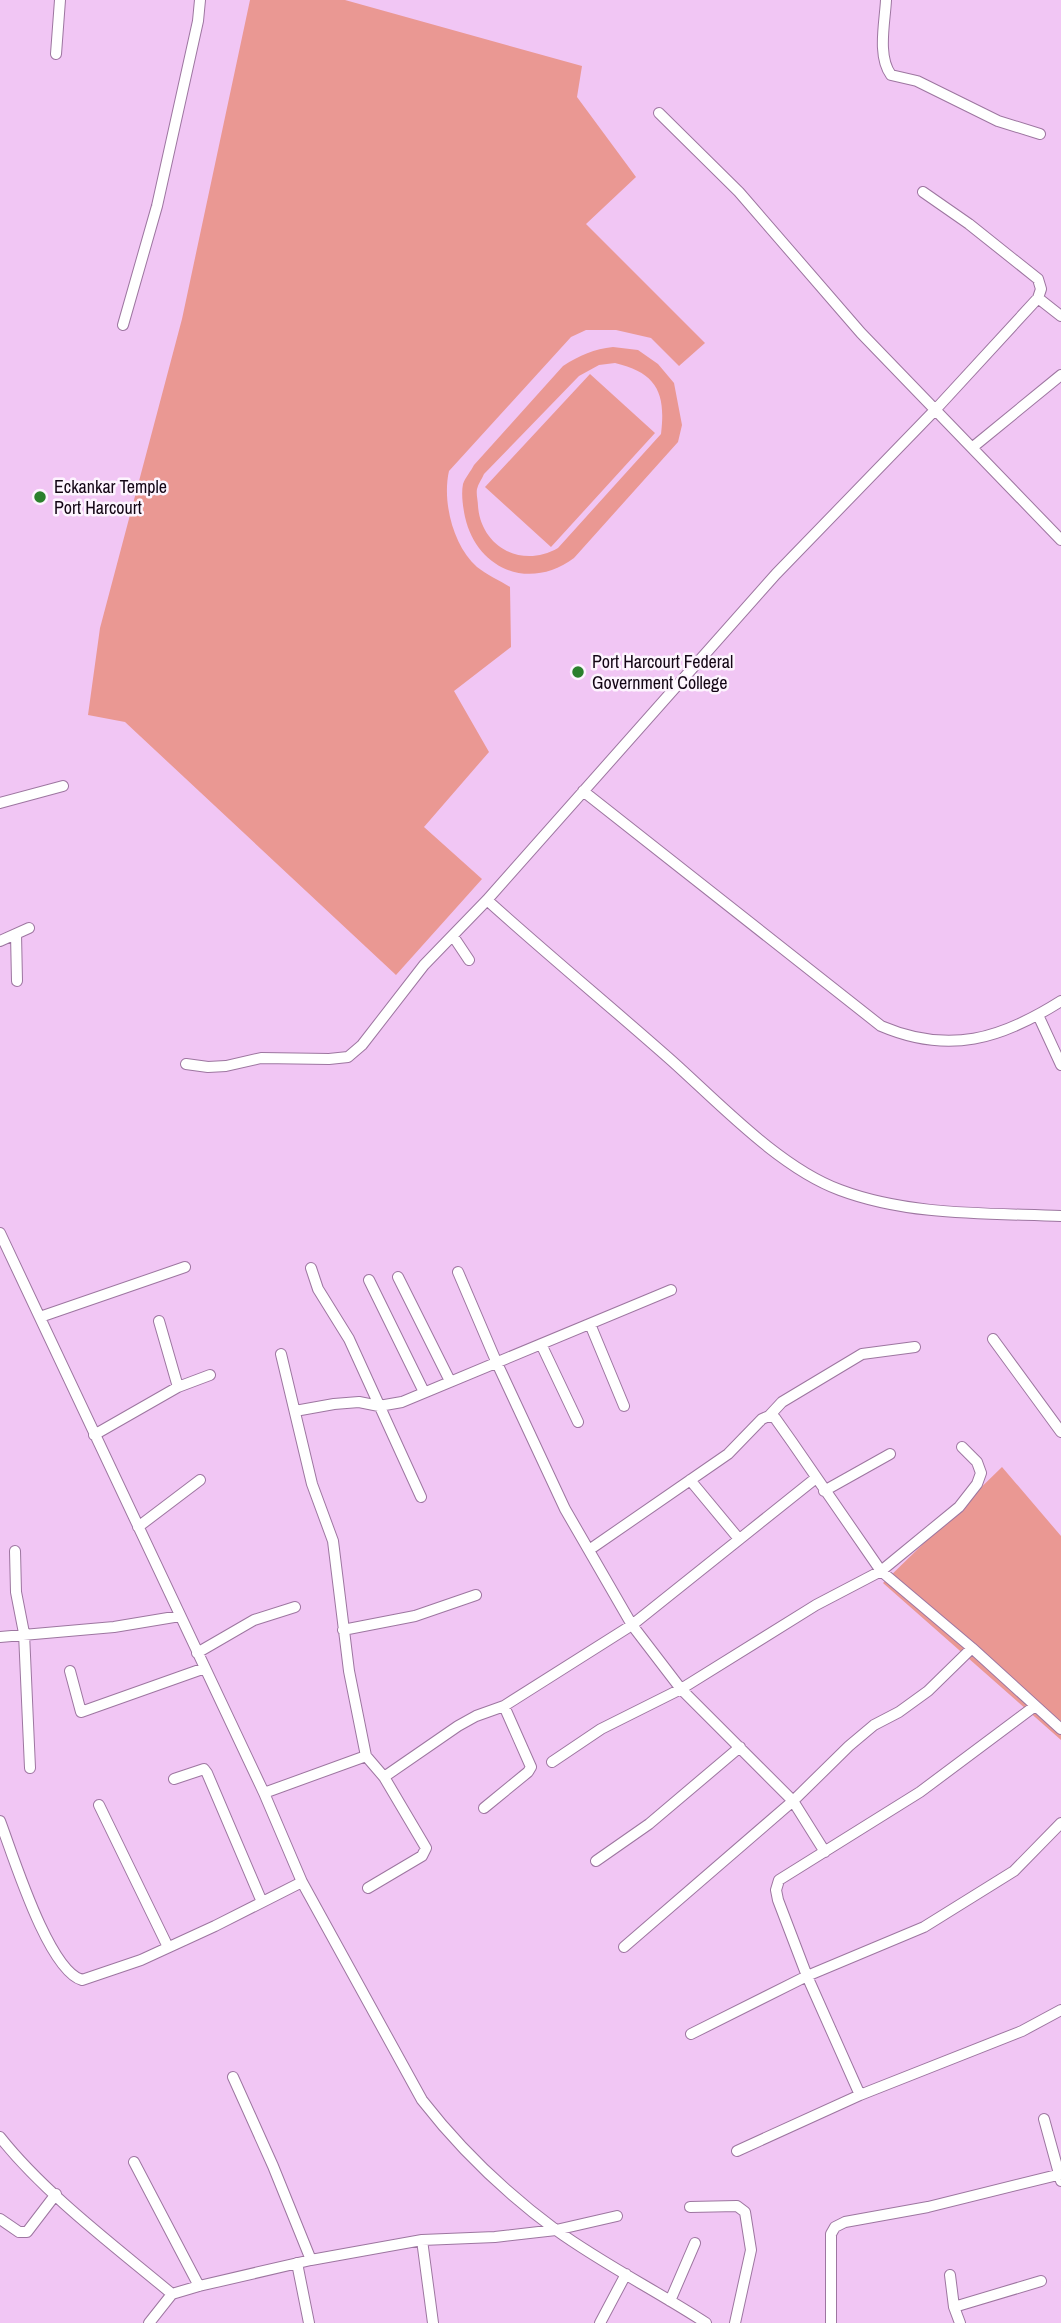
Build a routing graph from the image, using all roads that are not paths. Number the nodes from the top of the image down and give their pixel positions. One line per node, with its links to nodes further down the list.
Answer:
1 (60, 0): 4 (street)
2 (200, 0): 10 (street)
3 (886, 0): 6 (street)
4 (56, 54)
5 (659, 113): 12 (street)
6 (1040, 134)
7 (923, 192): 8 (street)
8 (1038, 298): 9 (street); 12 (street)
9 (1061, 316)
10 (123, 325)
11 (1061, 374): 13 (street)
12 (936, 409): 13 (street); 16 (street)
13 (973, 447): 14 (street)
14 (1061, 540)
15 (63, 786): 17 (street)
16 (583, 791): 18 (street); 26 (street)
17 (0, 803)
18 (487, 900): 21 (street); 29 (street)
19 (29, 928): 20 (street)
20 (16, 934): 22 (street); 24 (street)
21 (453, 936): 23 (street); 27 (street)
22 (0, 941)
23 (469, 960)
24 (17, 981)
25 (1061, 1000): 26 (street)
26 (1038, 1015): 28 (street)
27 (186, 1064)
28 (1061, 1065)
29 (1061, 1216)
30 (0, 1233): 37 (street)
31 (185, 1268): 37 (street)
32 (311, 1268): 49 (street)
33 (458, 1272): 44 (street)
34 (398, 1278): 46 (street)
35 (369, 1280): 48 (street)
36 (671, 1290): 39 (street)
37 (40, 1317): 55 (street)
38 (159, 1321): 47 (street)
39 (590, 1324): 41 (street); 50 (street)
40 (993, 1339): 54 (street)
41 (541, 1344): 44 (street); 53 (street)
42 (915, 1347): 52 (street)
43 (281, 1354): 51 (street)
44 (496, 1362): 46 (street); 65 (street)
45 (209, 1375): 47 (street)
46 (450, 1381): 48 (street)
47 (178, 1387): 55 (street)
48 (424, 1392): 49 (street)
49 (379, 1406): 51 (street); 62 (street)
50 (624, 1406)
51 (295, 1411): 72 (street)
52 (769, 1416): 58 (street); 60 (street)
53 (578, 1422)
54 (1061, 1432)
55 (94, 1435): 63 (street)
56 (962, 1447): 67 (street)
57 (890, 1454): 61 (street)
58 (816, 1478): 61 (street); 64 (street)
59 (200, 1480): 63 (street)
60 (690, 1480): 64 (street); 65 (street)
61 (824, 1491): 67 (street)
62 (421, 1497)
63 (138, 1527): 70 (street)
64 (739, 1539): 71 (street)
65 (589, 1550): 71 (street)
66 (15, 1551): 73 (street)
67 (881, 1572): 75 (street); 79 (street)
68 (476, 1595): 72 (street)
69 (295, 1607): 76 (street)
70 (180, 1616): 73 (street); 76 (street)
71 (632, 1625): 79 (street); 80 (street)
72 (343, 1630): 84 (street)
73 (24, 1633): 74 (street); 86 (street)
74 (0, 1637)
75 (972, 1648): 81 (street); 90 (street)
76 (197, 1653): 77 (street)
77 (205, 1668): 78 (street); 89 (street)
78 (71, 1671)
79 (681, 1689): 83 (street); 85 (street)
80 (504, 1706): 87 (street); 92 (street)
81 (1035, 1706): 82 (street); 95 (street)
82 (1061, 1728)
83 (740, 1747): 90 (street); 96 (street)
84 (366, 1756): 87 (street); 89 (street)
85 (552, 1762)
86 (30, 1768)
87 (384, 1777): 98 (street)
88 (174, 1779): 99 (street)
89 (264, 1793): 97 (street)
90 (793, 1801): 95 (street); 101 (street)
91 (99, 1805): 100 (street)
92 (484, 1808)
93 (0, 1821): 100 (street)
94 (1061, 1823): 102 (street)
95 (825, 1852): 102 (street)
96 (596, 1861)
97 (302, 1882): 99 (street); 116 (street)
98 (368, 1888)
99 (262, 1902): 100 (street)
100 (169, 1947)
101 (624, 1947)
102 (807, 1976): 104 (street); 106 (street)
103 (1061, 2010): 106 (street)
104 (691, 2034)
105 (233, 2077): 119 (street)
106 (860, 2095): 109 (street)
107 (1044, 2119): 111 (street)
108 (0, 2137): 112 (street)
109 (737, 2151)
110 (134, 2162): 124 (street)
111 (1060, 2176): 134 (street)
112 (56, 2194): 115 (street); 125 (street)
113 (690, 2207): 133 (street)
114 (617, 2216): 116 (street)
115 (0, 2219)
116 (556, 2230): 117 (street); 121 (street)
117 (422, 2241): 119 (street); 130 (street)
118 (695, 2243): 126 (street)
119 (311, 2260): 120 (street)
120 (297, 2263): 124 (street); 129 (street)
121 (626, 2274): 126 (street); 131 (street)
122 (950, 2275): 127 (street)
123 (1041, 2281): 127 (street)
124 (199, 2286): 125 (street)
125 (172, 2294): 128 (street)
126 (670, 2301): 132 (street)
127 (954, 2307): 135 (street)
128 (149, 2323)
129 (309, 2323)
130 (433, 2323)
131 (600, 2323)
132 (706, 2323)
133 (735, 2323)
134 (831, 2323)
135 (960, 2323)

